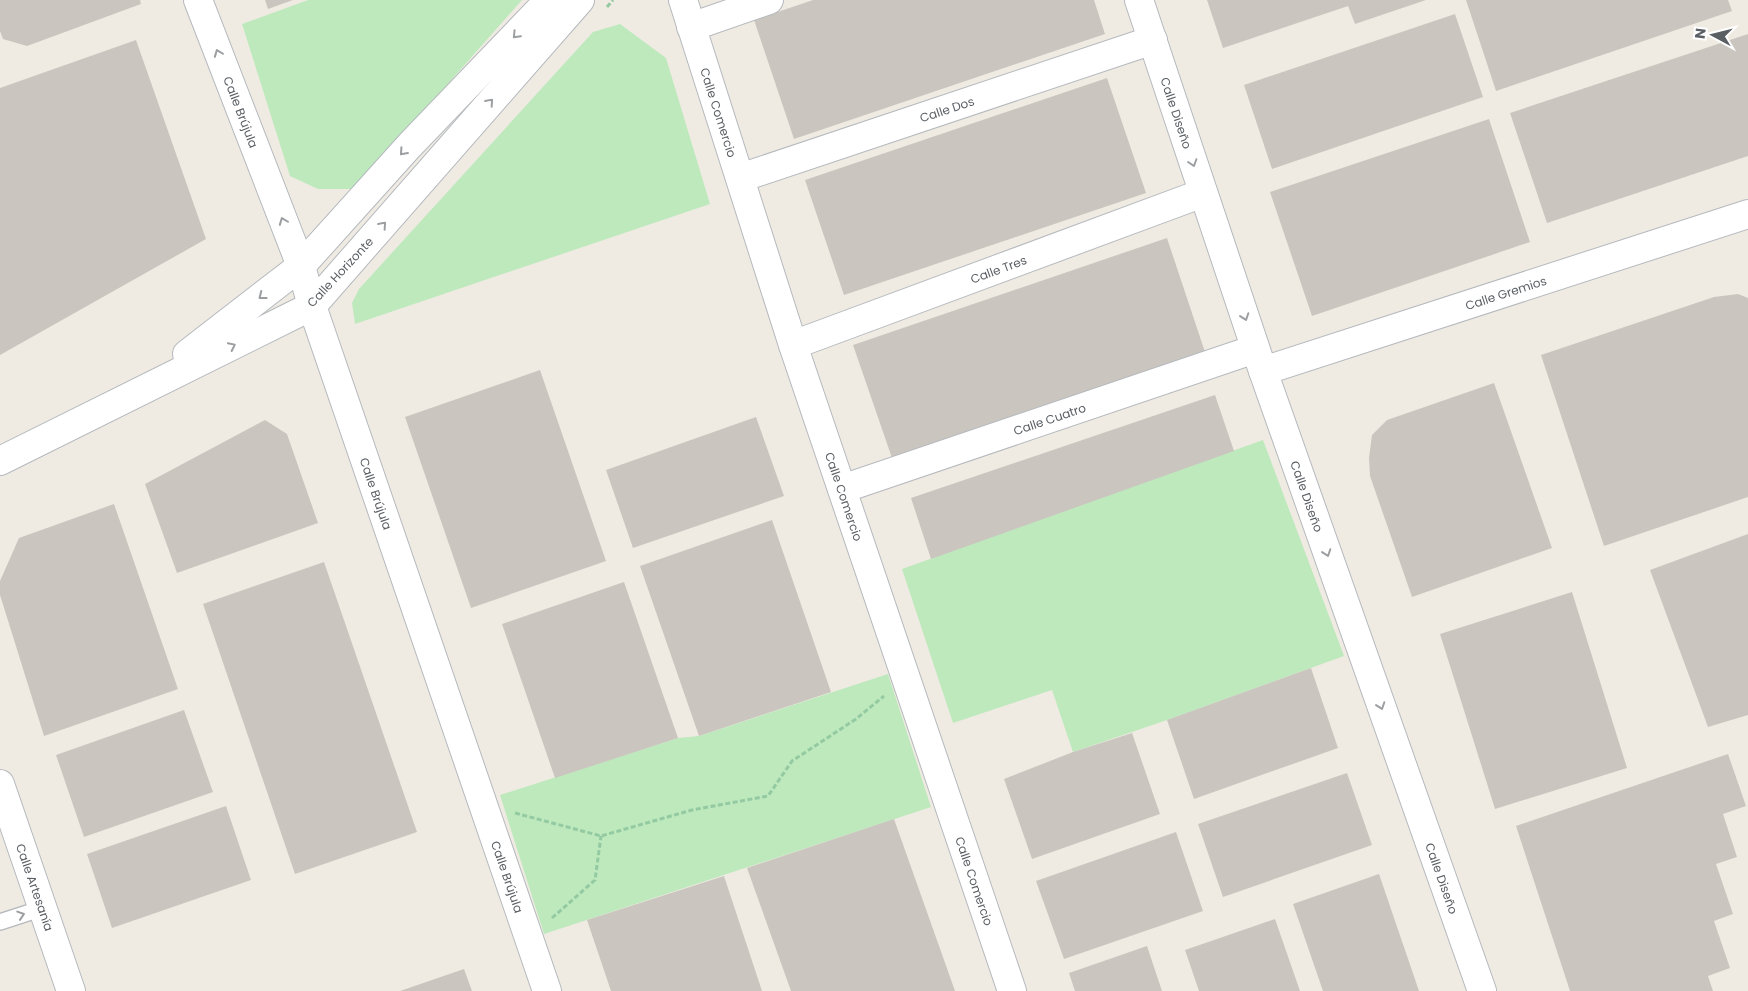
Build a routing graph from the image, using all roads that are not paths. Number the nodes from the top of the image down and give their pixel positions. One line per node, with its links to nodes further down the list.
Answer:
1 (198, 0): 12 (street, Calle Brújula, one-way to 1)
2 (549, 0): 12 (street, one-way to 12)
3 (580, 0): 13 (street, Calle Horizonte, one-way to 3)
4 (683, 0): 7 (street, Calle Comercio)
5 (769, 0): 7 (street)
6 (1139, 0): 8 (street, Calle Diseño)
7 (691, 27): 9 (street, Calle Comercio)
8 (1153, 40): 9 (street, Calle Dos); 10 (street, Calle Diseño, one-way to 10)
9 (740, 178): 14 (street, Calle Comercio)
10 (1203, 193): 14 (street, Calle Tres); 15 (street, Calle Diseño, one-way to 15)
11 (1748, 214): 15 (street, Calle Gremios)
12 (301, 266): 13 (street, Calle Brújula); 16 (street, one-way to 16)
13 (312, 306): 17 (street, Calle Horizonte, one-way to 13); 23 (street, Calle Brújula)
14 (793, 345): 18 (street, Calle Comercio)
15 (1259, 360): 18 (street, Calle Cuatro); 25 (street, Calle Diseño, one-way to 25)
16 (0, 441)
17 (0, 460)
18 (842, 489): 24 (street, Calle Comercio)
19 (0, 784): 20 (street, Calle Artesanía)
20 (43, 908): 21 (lane, one-way to 20); 22 (street, Calle Artesanía)
21 (0, 922)
22 (71, 991)
23 (547, 991)
24 (1012, 991)
25 (1482, 991)

